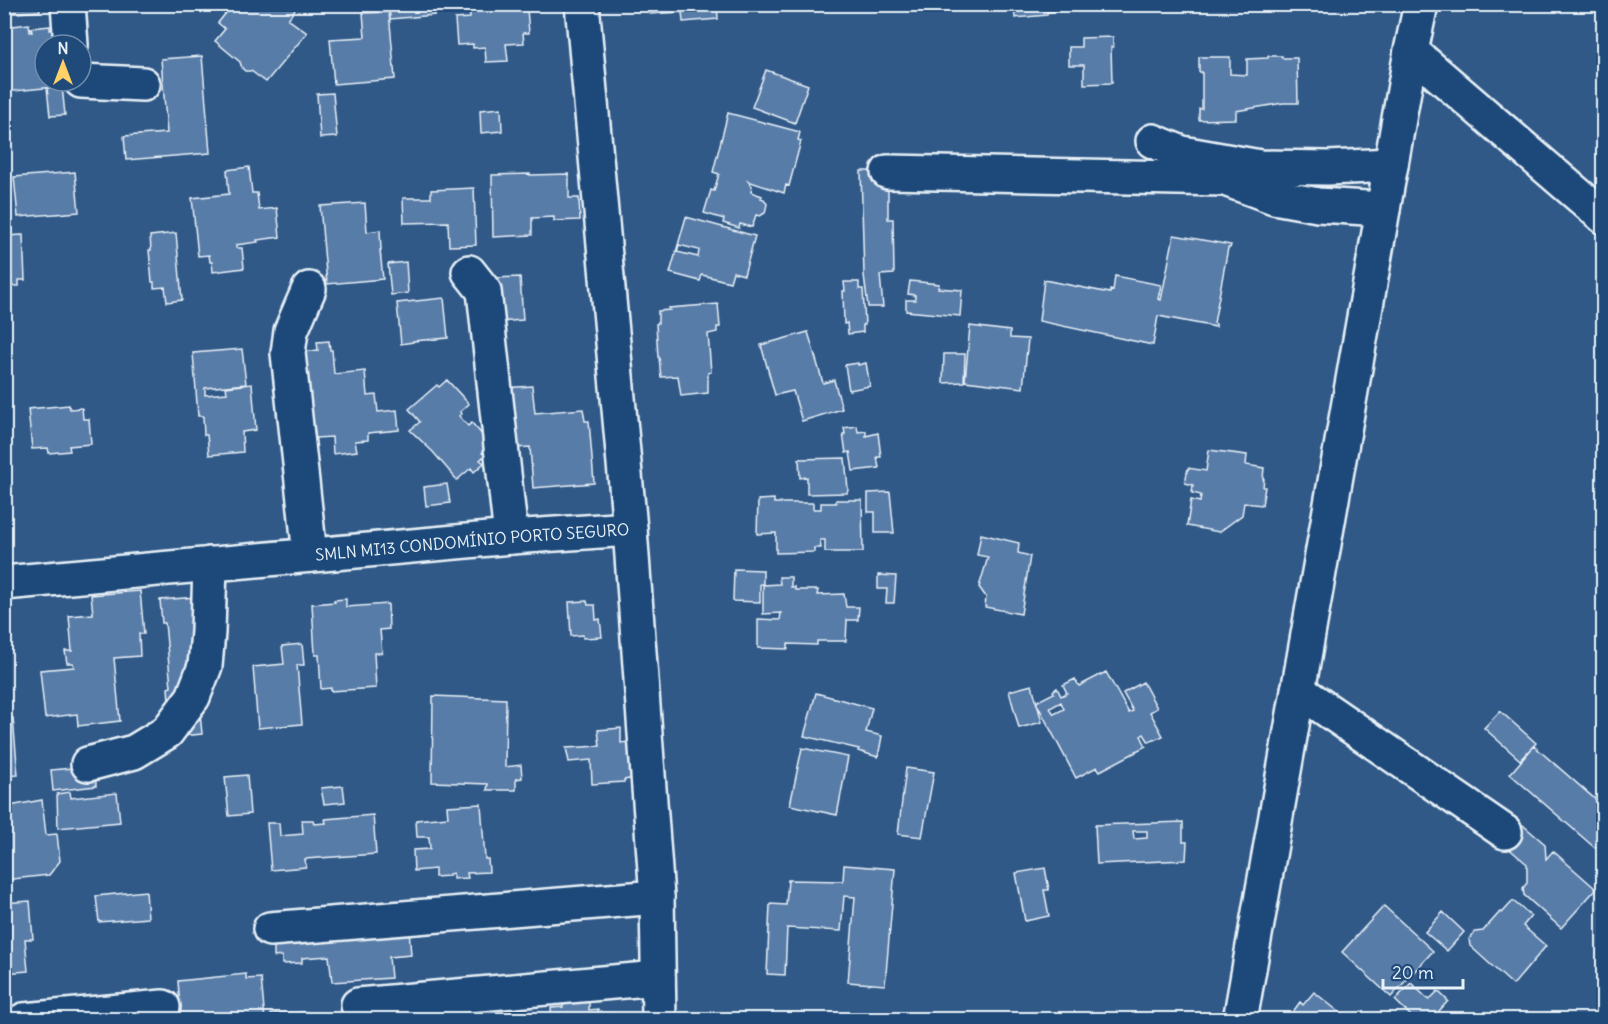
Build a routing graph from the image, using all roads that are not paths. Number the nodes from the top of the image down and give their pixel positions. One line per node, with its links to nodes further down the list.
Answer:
1 (68, 4): 4 (street)
2 (582, 4): 15 (street, SMLN MI13 CONDOMÍNIO PORTO SEGURO)
3 (1421, 4): 5 (street)
4 (70, 33)
5 (1411, 51): 9 (street); 12 (street)
6 (93, 82): 7 (street)
7 (143, 84)
8 (1153, 141): 9 (street)
9 (1391, 165): 11 (street)
10 (888, 172): 11 (street)
11 (1383, 209): 20 (street)
12 (1604, 216)
13 (469, 272): 16 (street)
14 (309, 289): 17 (street)
15 (630, 529): 16 (street, SMLN MI13 CONDOMÍNIO PORTO SEGURO); 23 (street)
16 (511, 537): 17 (street, SMLN MI13 CONDOMÍNIO PORTO SEGURO)
17 (310, 555): 18 (street, SMLN MI13 CONDOMÍNIO PORTO SEGURO)
18 (210, 564): 19 (street, SMLN MI13 CONDOMÍNIO PORTO SEGURO); 21 (street)
19 (4, 583)
20 (1298, 690): 22 (street); 30 (street)
21 (88, 764)
22 (1505, 832)
23 (657, 897): 24 (street); 25 (street)
24 (270, 928)
25 (658, 978): 26 (street); 29 (street)
26 (358, 1005)
27 (162, 1007): 28 (street)
28 (24, 1020)
29 (659, 1020)
30 (1240, 1020)

